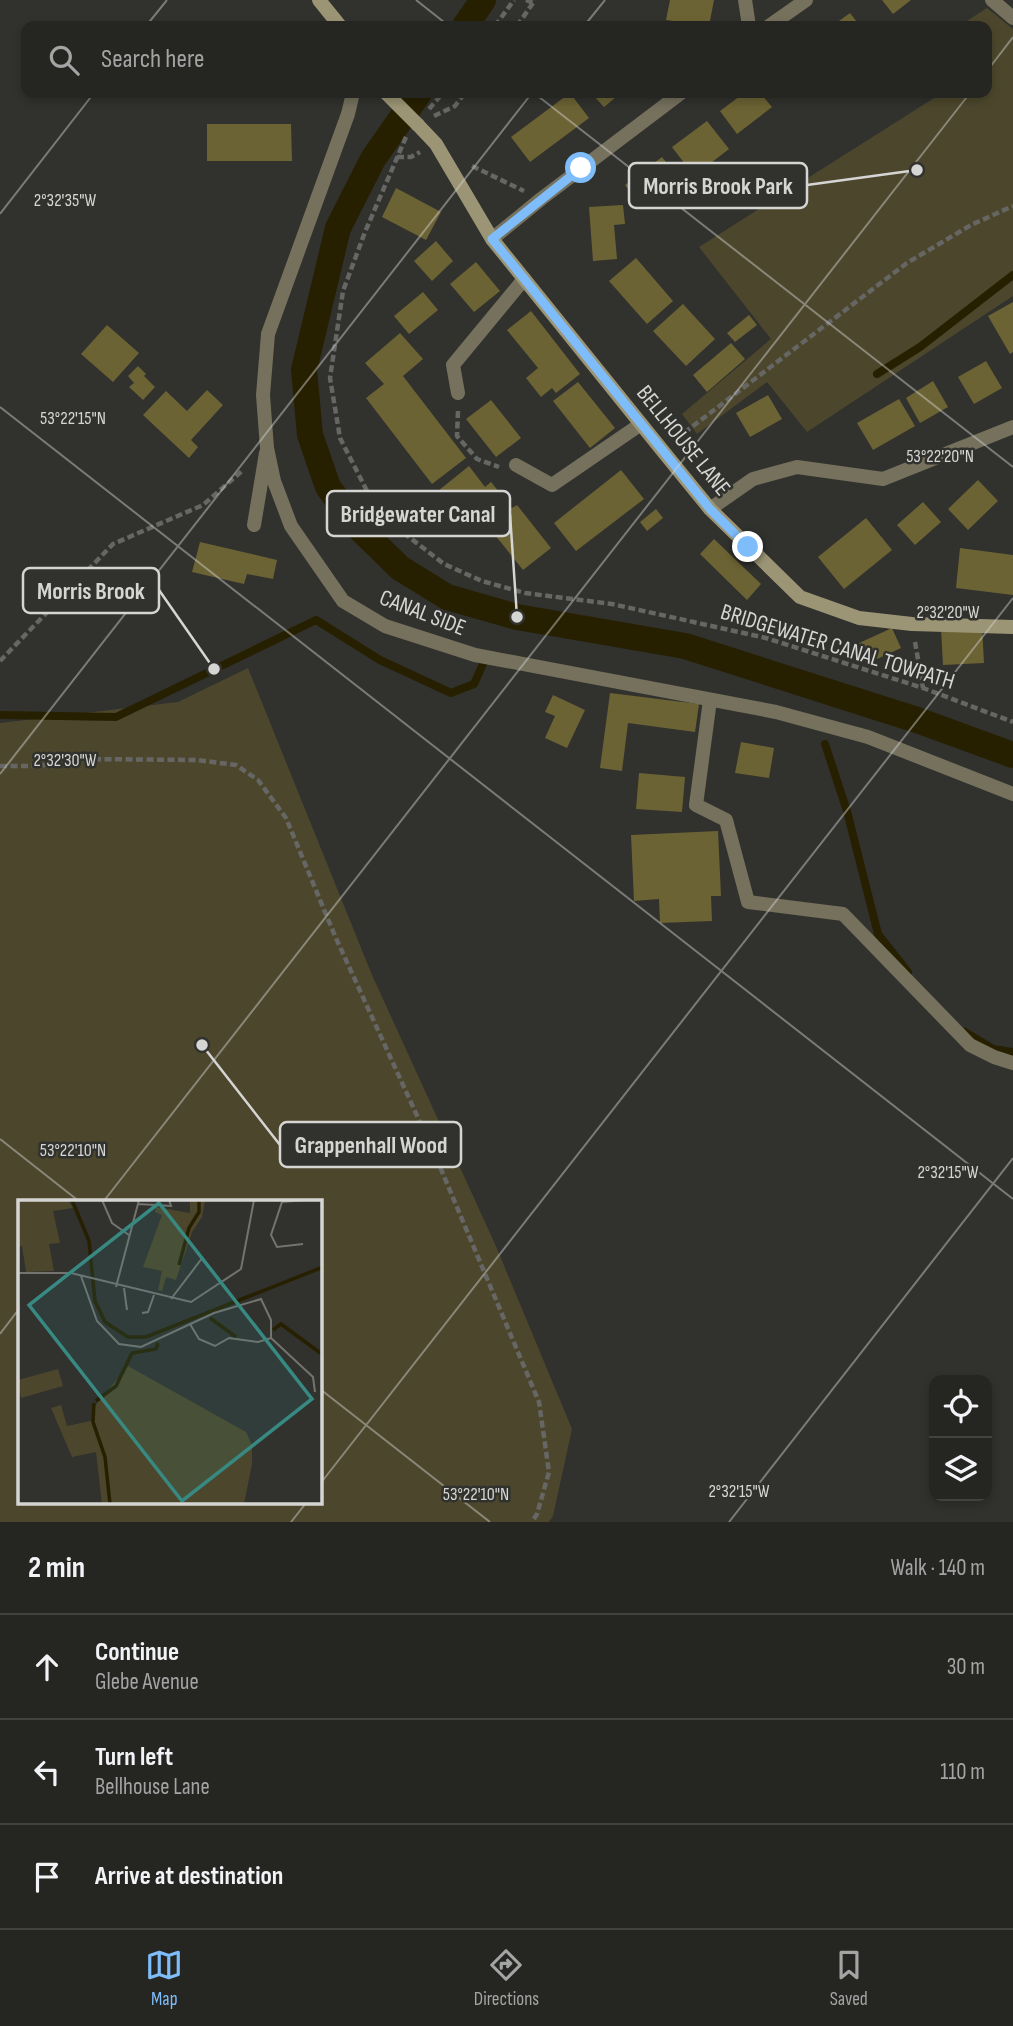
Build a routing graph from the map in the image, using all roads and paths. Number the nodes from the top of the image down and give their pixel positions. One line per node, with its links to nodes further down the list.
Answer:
1 (319, 0): 9 (street)
2 (514, 0): 10 (path)
3 (526, 0): 7 (path)
4 (745, 0): 12 (street)
5 (806, 0): 13 (street)
6 (992, 0): 8 (street)
7 (534, 2): 11 (path)
8 (1013, 18)
9 (336, 21)
10 (499, 21)
11 (521, 21)
12 (748, 21)
13 (776, 21)
14 (352, 98): 28 (street, CANAL SIDE)
15 (391, 98): 23 (street, BELLHOUSE LANE, bridge)
16 (461, 98): 18 (path)
17 (674, 98): 21 (street)
18 (439, 128)
19 (411, 157): 36 (path, BRIDGEWATER CANAL TOWPATH)
20 (468, 164): 21 (path)
21 (541, 199): 23 (street)
22 (1013, 206): 29 (path)
23 (492, 239): 24 (street, BELLHOUSE LANE)
24 (524, 279): 25 (street); 26 (street, BELLHOUSE LANE)
25 (458, 393): 30 (path)
26 (641, 424): 29 (street, BELLHOUSE LANE); 30 (street)
27 (1013, 427): 31 (street)
28 (267, 448): 32 (street); 35 (path); 37 (street, CANAL SIDE)
29 (662, 450): 31 (street, BELLHOUSE LANE)
30 (516, 466)
31 (710, 509): 33 (street, BELLHOUSE LANE)
32 (254, 525)
33 (912, 624): 34 (street, BELLHOUSE LANE); 36 (path)
34 (1013, 627)
35 (0, 661)
36 (923, 688): 38 (path, BRIDGEWATER CANAL TOWPATH)
37 (710, 700): 40 (street, CANAL SIDE); 41 (street)
38 (1013, 722)
39 (0, 766): 42 (path)
40 (1013, 794)
41 (1013, 1063)
42 (532, 1522)

